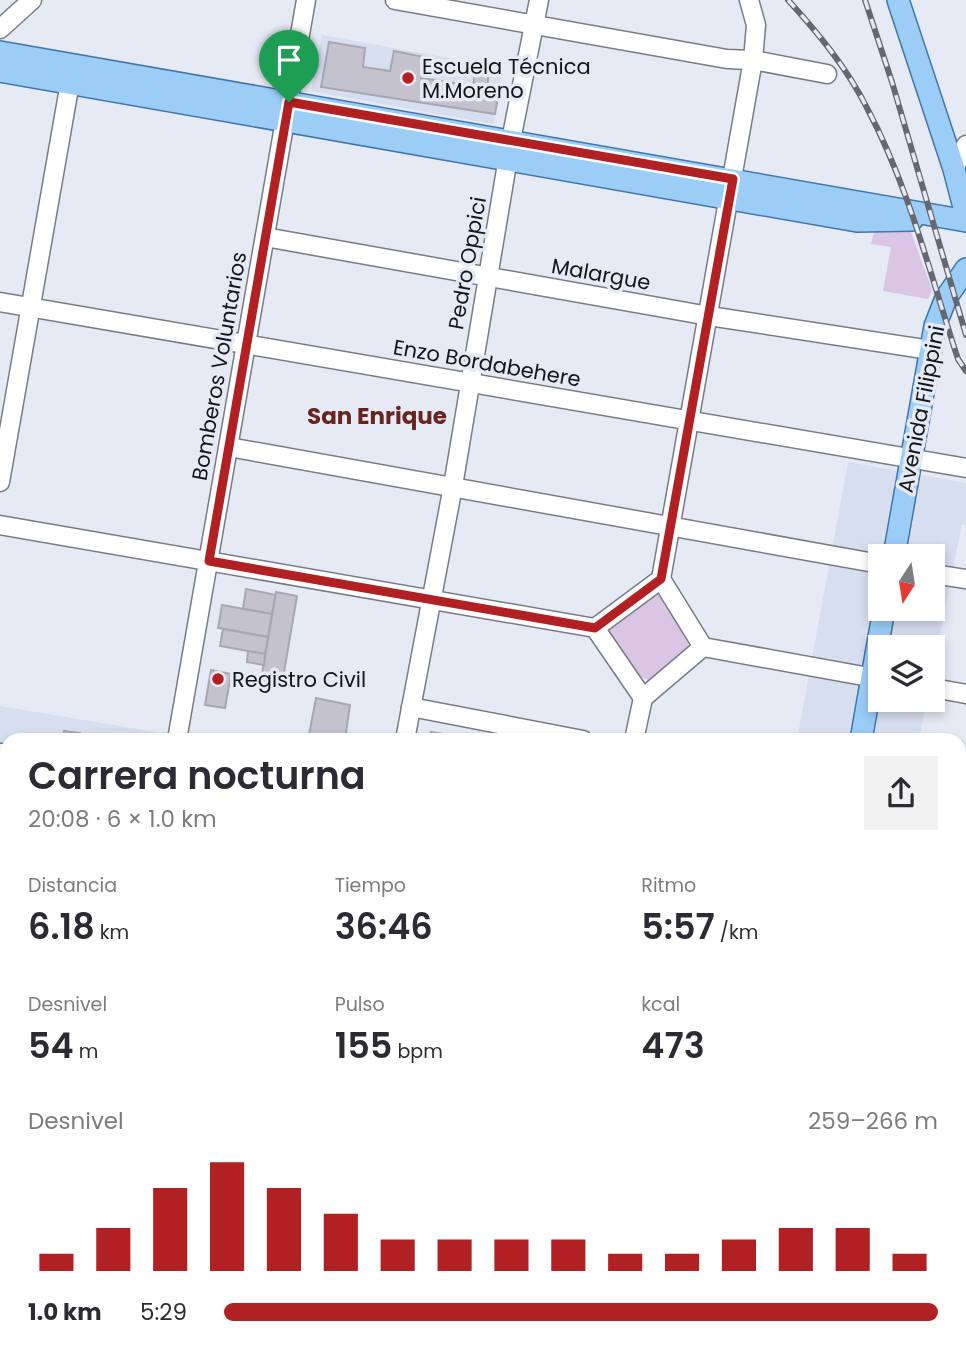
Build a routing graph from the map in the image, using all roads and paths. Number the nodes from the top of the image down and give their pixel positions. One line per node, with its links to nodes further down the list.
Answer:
1 (32, 0): 8 (street)
2 (306, 0): 14 (street, Bomberos Voluntarios)
3 (395, 0): 7 (street)
4 (539, 0): 7 (street, Pedro Oppici)
5 (748, 0): 10 (street)
6 (898, 0): 17 (main road)
7 (533, 24): 10 (street); 16 (street, Pedro Oppici)
8 (0, 29)
9 (0, 52): 12 (main road)
10 (753, 60): 13 (street); 18 (street)
11 (0, 71): 12 (main road)
12 (71, 74): 14 (main road); 26 (street)
13 (827, 74)
14 (287, 111): 16 (main road); 22 (street, Bomberos Voluntarios)
15 (966, 145): 17 (street)
16 (510, 150): 18 (main road); 24 (street, Pedro Oppici)
17 (954, 169): 19 (main road)
18 (731, 189): 20 (main road); 21 (main road); 27 (street)
19 (966, 215)
20 (966, 221)
21 (966, 230)
22 (265, 237): 24 (street, Malargue); 28 (street, Bomberos Voluntarios)
23 (965, 266): 29 (main road, Avenida Filippini)
24 (489, 277): 27 (street, Malargue); 30 (street, Pedro Oppici)
25 (0, 302): 26 (street, Enzo Bordabehere)
26 (31, 307): 28 (street, Enzo Bordabehere); 35 (street)
27 (709, 316): 29 (street, Malargue); 31 (street)
28 (246, 344): 30 (street, Enzo Bordabehere); 32 (street, Bomberos Voluntarios)
29 (930, 350): 33 (main road, Avenida Filippini)
30 (470, 383): 31 (street, Enzo Bordabehere); 36 (street, Pedro Oppici)
31 (690, 421): 33 (street, Enzo Bordabehere); 38 (street)
32 (229, 446): 36 (street); 40 (street, Bomberos Voluntarios)
33 (911, 459): 34 (street, Enzo Bordabehere); 39 (main road, Avenida Filippini)
34 (966, 468)
35 (0, 482)
36 (453, 486): 38 (street); 45 (street, Pedro Oppici)
37 (0, 525): 40 (street)
38 (671, 527): 41 (street); 43 (street)
39 (896, 544)
40 (209, 561): 45 (street); 54 (street, Bomberos Voluntarios)
41 (868, 562)
42 (945, 575): 44 (street)
43 (661, 579): 46 (street); 47 (street)
44 (966, 579)
45 (430, 599): 46 (street); 52 (street, Pedro Oppici)
46 (595, 628): 51 (street)
47 (703, 647): 48 (street); 51 (street)
48 (868, 677)
49 (945, 690): 50 (street)
50 (966, 694)
51 (643, 698): 57 (street)
52 (411, 707): 55 (street, Pedro Oppici); 56 (street)
53 (868, 711): 58 (main road)
54 (178, 733)
55 (406, 733)
56 (547, 733)
57 (636, 733)
58 (863, 733)

